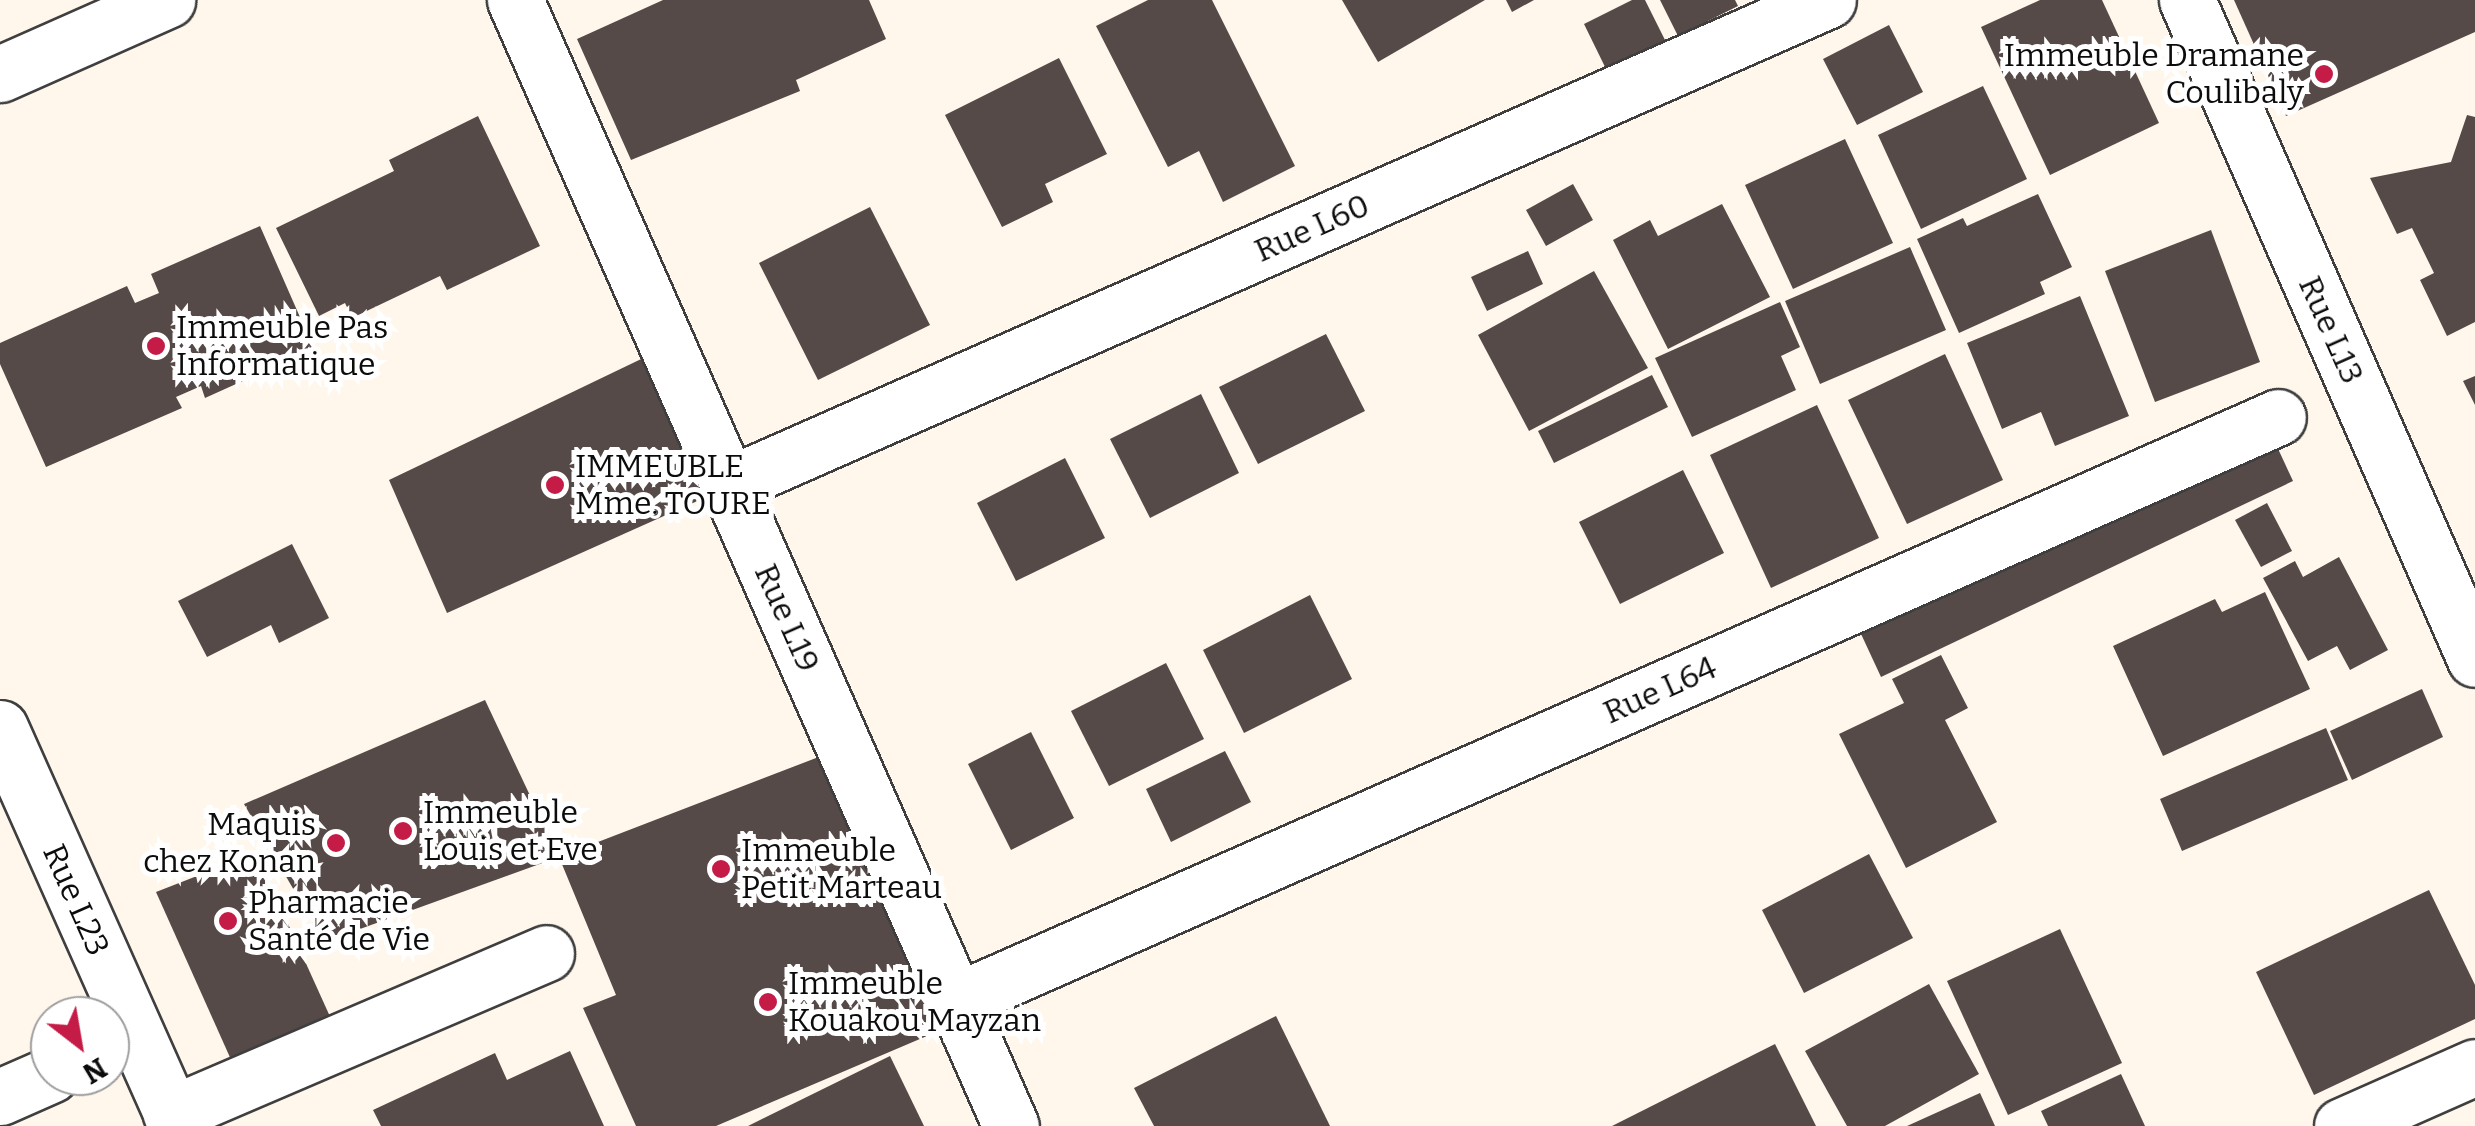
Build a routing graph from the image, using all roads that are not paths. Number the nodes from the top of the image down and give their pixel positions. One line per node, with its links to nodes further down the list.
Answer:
1 (167, 0): 5 (street)
2 (516, 0): 7 (street, Rue L19)
3 (1828, 0): 7 (street, Rue L60)
4 (2187, 0): 8 (street, Rue L13)
5 (0, 74)
6 (2278, 416): 12 (street, Rue L64)
7 (728, 485): 12 (street, Rue L19)
8 (2475, 659)
9 (0, 728): 11 (street, Rue L23)
10 (546, 953): 17 (street)
11 (106, 996)
12 (956, 1001): 18 (street, Rue L19)
13 (130, 1051): 17 (street, Rue L23)
14 (2475, 1067): 19 (street)
15 (30, 1084): 16 (street)
16 (0, 1097)
17 (174, 1120)
18 (1010, 1126)
19 (2342, 1126)

